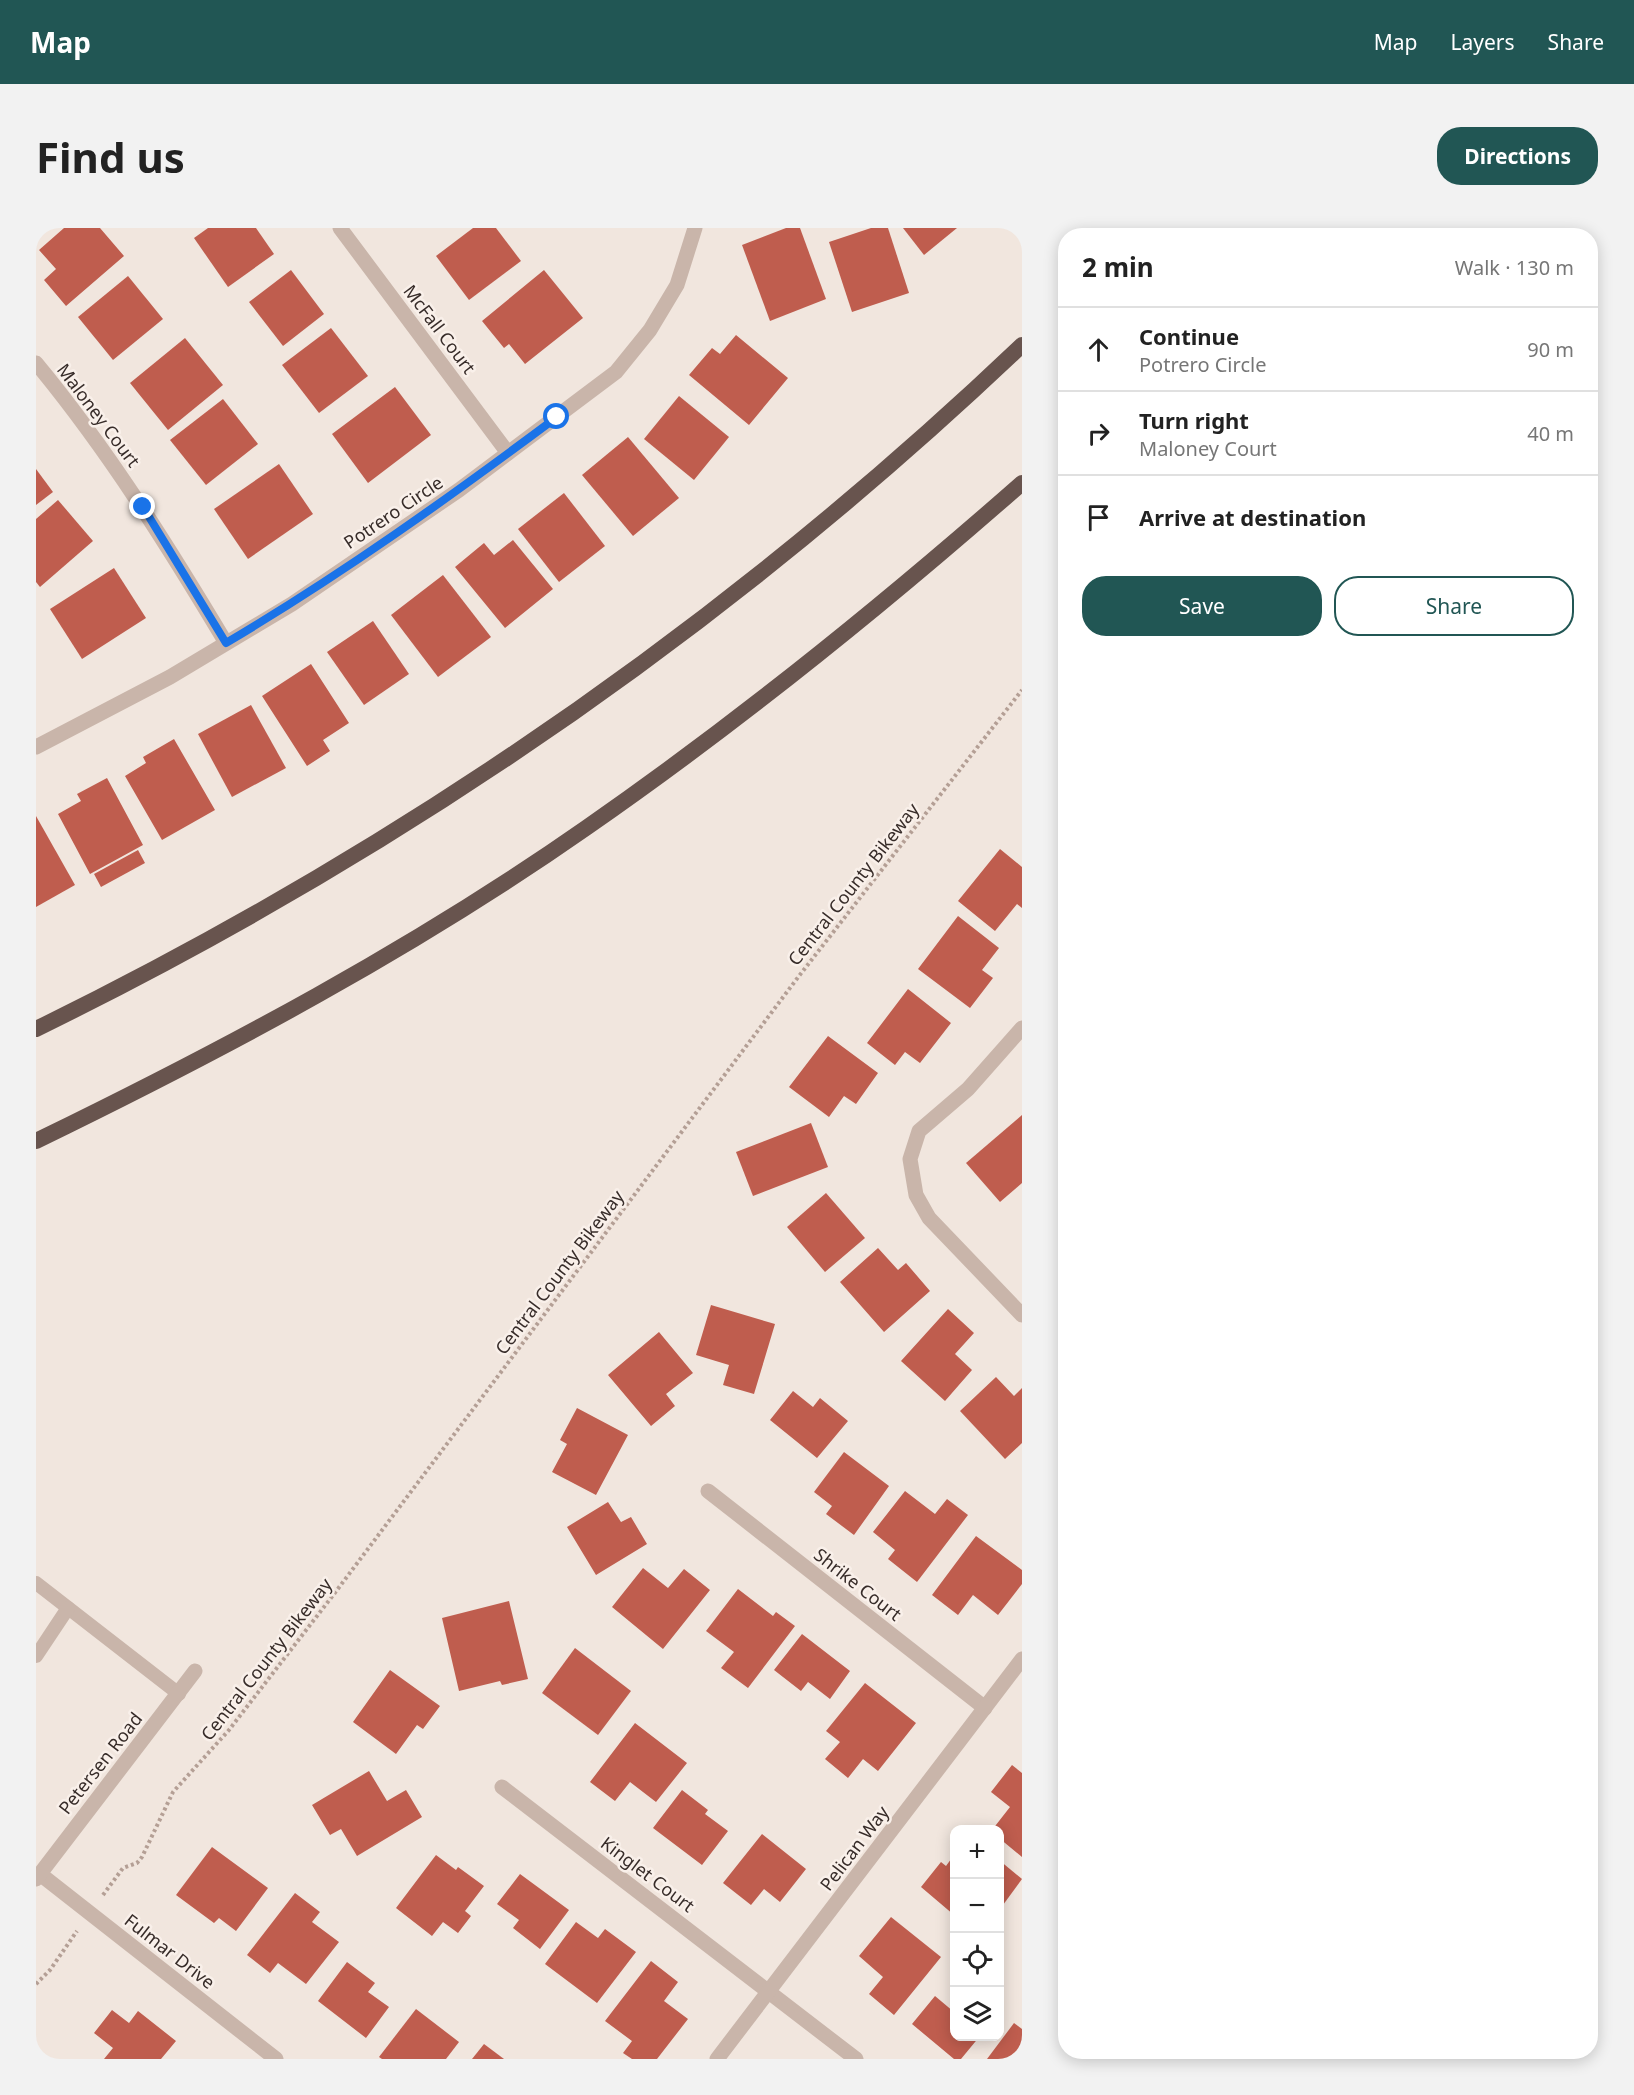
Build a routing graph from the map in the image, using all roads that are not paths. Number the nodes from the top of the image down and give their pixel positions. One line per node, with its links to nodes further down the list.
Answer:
1 (340, 228): 5 (street, McFall Court)
2 (695, 228): 5 (street, Potrero Circle)
3 (1022, 345): 10 (highway)
4 (36, 363): 7 (street, Maloney Court)
5 (508, 453): 7 (street, Potrero Circle)
6 (1022, 483): 11 (highway)
7 (226, 643): 8 (street, Potrero Circle)
8 (36, 747)
9 (1022, 1028): 12 (street)
10 (36, 1029)
11 (36, 1141)
12 (1022, 1315)
13 (708, 1491): 20 (street, Shrike Court)
14 (36, 1583): 15 (lane)
15 (68, 1608): 16 (lane); 19 (lane)
16 (36, 1656)
17 (1022, 1659): 20 (street, Pelican Way)
18 (195, 1671): 19 (street, Petersen Road)
19 (179, 1694): 22 (street, Petersen Road)
20 (985, 1708): 23 (street, Pelican Way)
21 (502, 1787): 23 (street, Kinglet Court)
22 (37, 1875): 24 (street, Fulmar Drive)
23 (770, 1992): 25 (street, Pelican Way); 26 (street, Kinglet Court)
24 (268, 2057)
25 (717, 2059)
26 (856, 2059)

